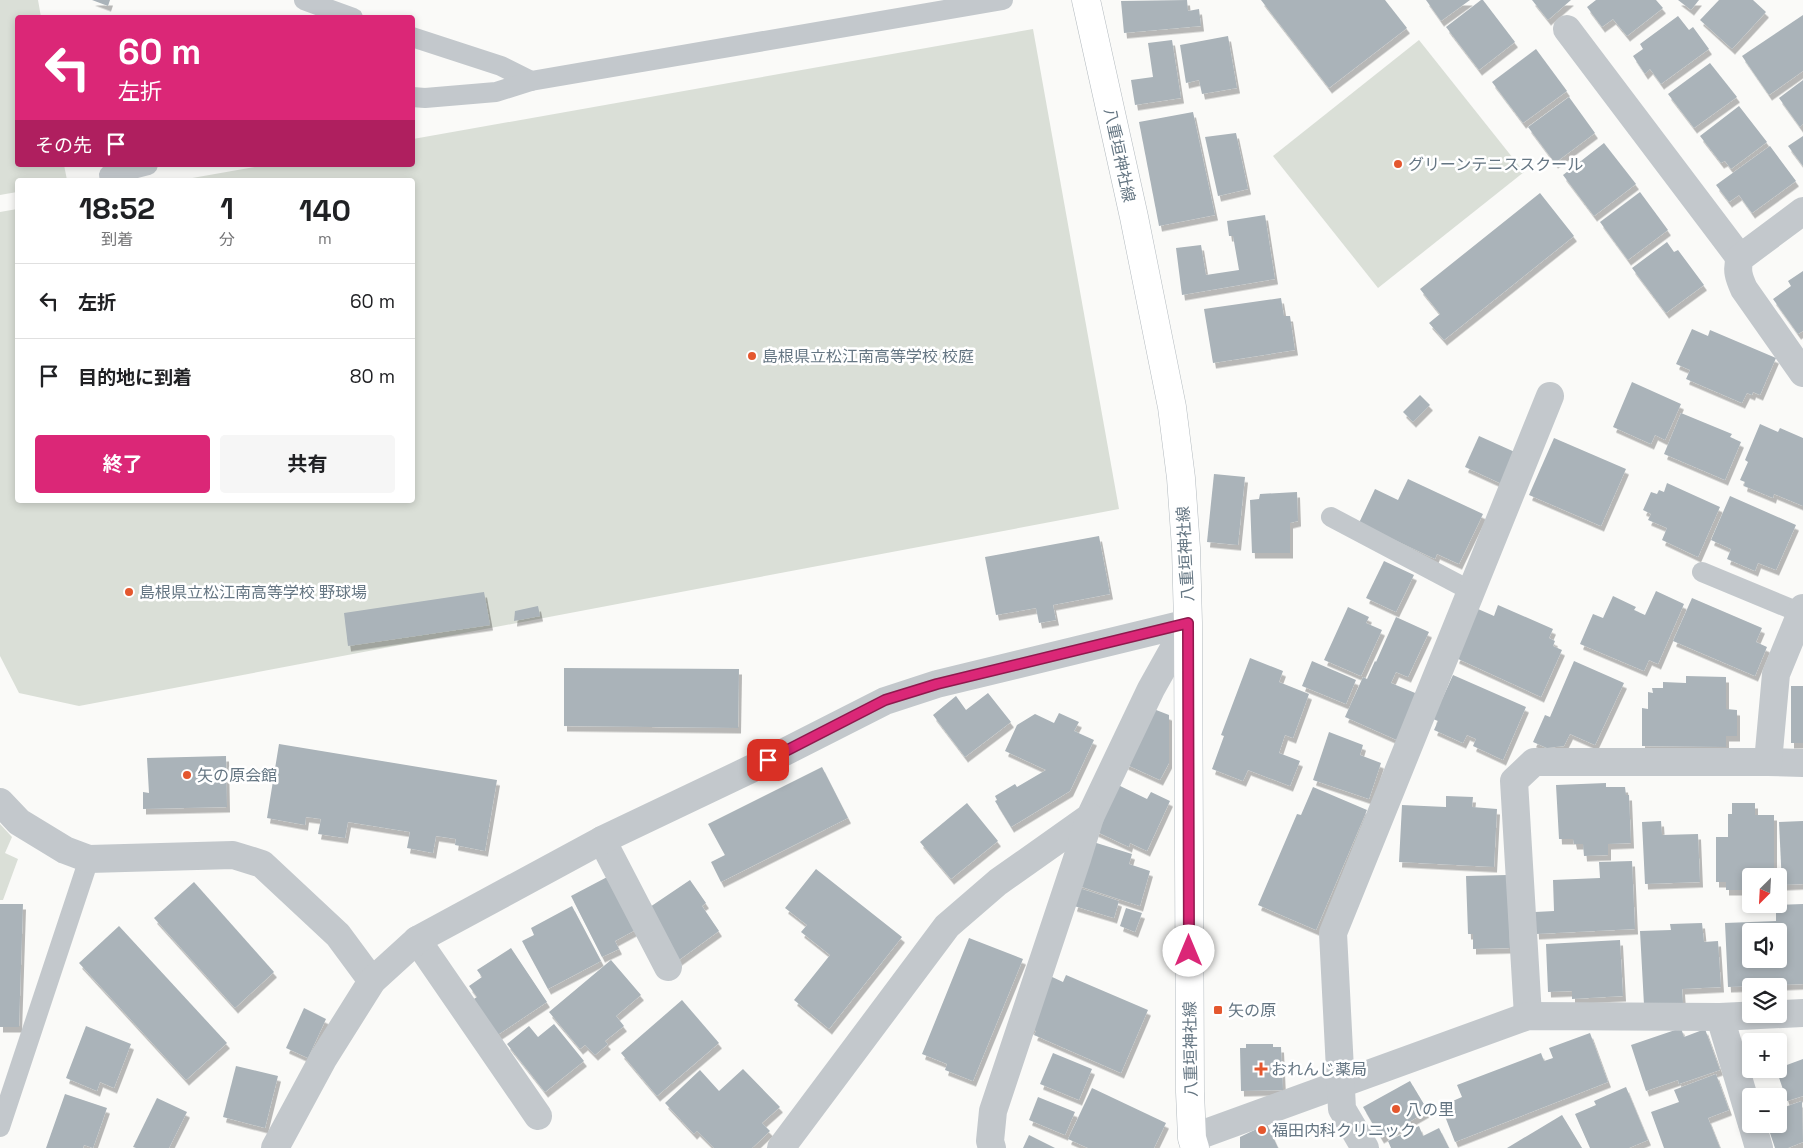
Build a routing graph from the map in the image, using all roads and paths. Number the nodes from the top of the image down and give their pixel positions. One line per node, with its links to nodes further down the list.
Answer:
1 (304, 0): 4 (lane)
2 (1003, 0): 7 (lane)
3 (1086, 0): 19 (main road, 八重垣神社線)
4 (345, 15)
5 (1567, 28): 12 (street)
6 (415, 38): 7 (lane)
7 (531, 81): 8 (lane)
8 (415, 97)
9 (139, 167): 10 (lane)
10 (109, 174)
11 (1803, 211): 12 (street)
12 (1740, 258): 13 (street)
13 (1803, 373)
14 (1550, 396): 17 (street)
15 (1331, 517): 17 (lane)
16 (1702, 572): 18 (lane)
17 (1471, 591): 32 (street)
18 (1802, 610): 20 (street)
19 (1188, 623): 23 (street); 24 (street); 37 (main road, 八重垣神社線)
20 (1768, 762): 21 (street); 30 (street)
21 (1803, 763)
22 (0, 802): 25 (street)
23 (1090, 817): 39 (street); 40 (street)
24 (602, 840): 26 (street); 27 (street)
25 (89, 859): 28 (street); 35 (lane)
26 (417, 940): 28 (street); 34 (street)
27 (668, 967)
28 (372, 981): 38 (street)
29 (1803, 1013): 31 (street)
30 (1528, 1016): 31 (street); 32 (street)
31 (1720, 1017): 33 (street)
32 (1341, 1085): 37 (street); 41 (street)
33 (1742, 1089)
34 (538, 1116)
35 (0, 1127)
36 (1755, 1133): 42 (street)
37 (1194, 1143)
38 (275, 1148)
39 (781, 1148)
40 (992, 1148)
41 (1365, 1148)
42 (1760, 1148)

